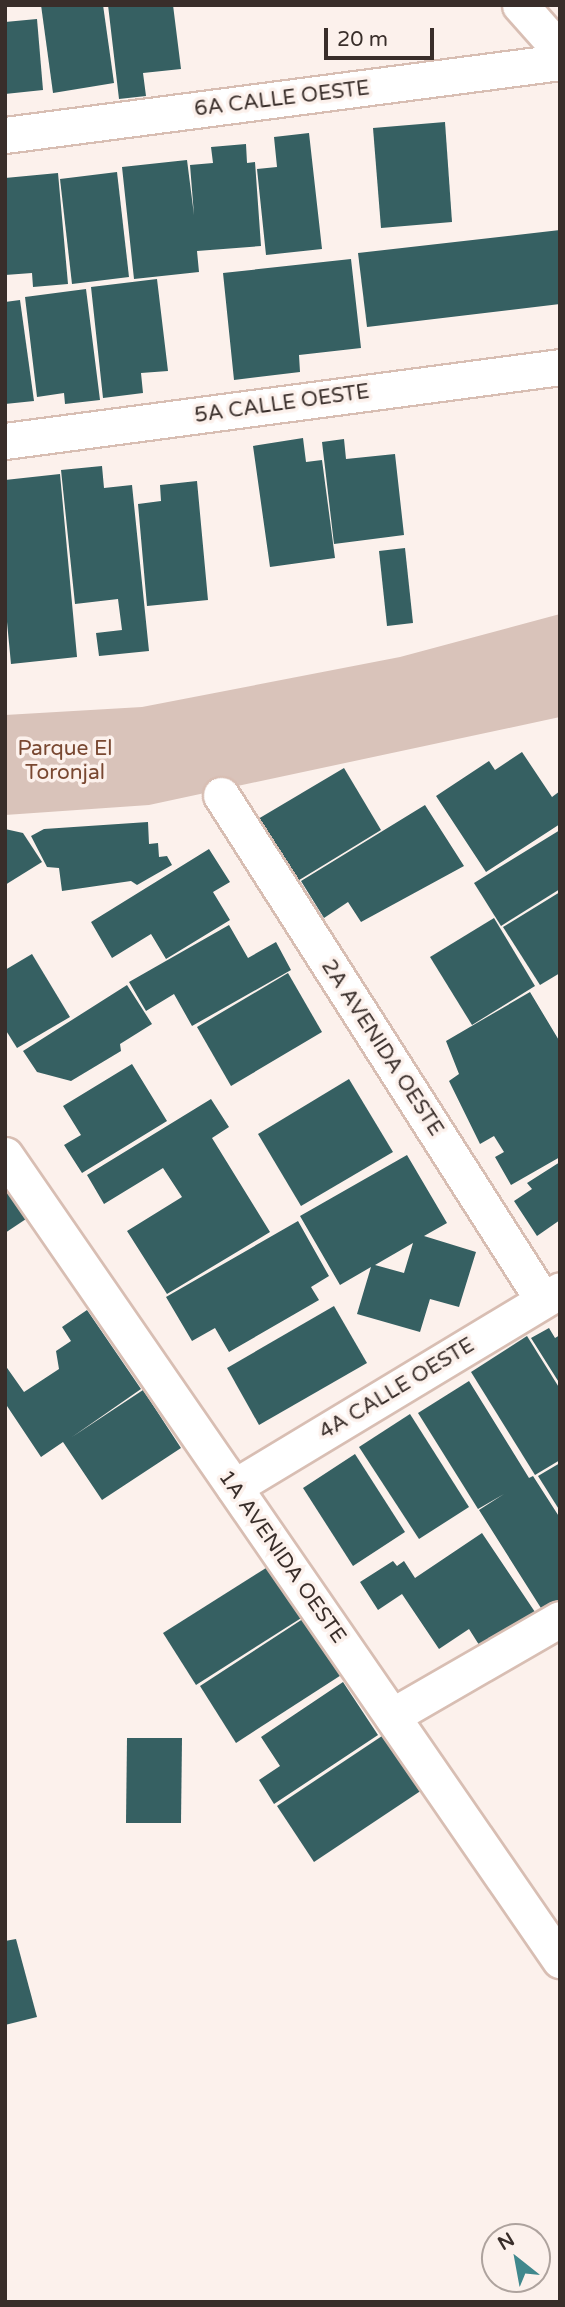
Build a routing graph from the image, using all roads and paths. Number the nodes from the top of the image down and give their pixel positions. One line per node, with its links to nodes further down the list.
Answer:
1 (520, 5): 2 (street)
2 (560, 50)
3 (560, 62): 4 (street, 6A CALLE OESTE)
4 (5, 135)
5 (560, 367): 6 (street, 5A CALLE OESTE)
6 (5, 441)
7 (221, 795): 9 (street, 2A AVENIDA OESTE)
8 (5, 1155): 10 (street, 1A AVENIDA OESTE)
9 (551, 1295): 10 (street, 4A CALLE OESTE)
10 (234, 1487): 12 (street, 1A AVENIDA OESTE)
11 (560, 1619): 12 (street)
12 (392, 1716): 13 (street, 1A AVENIDA OESTE)
13 (560, 1960)

